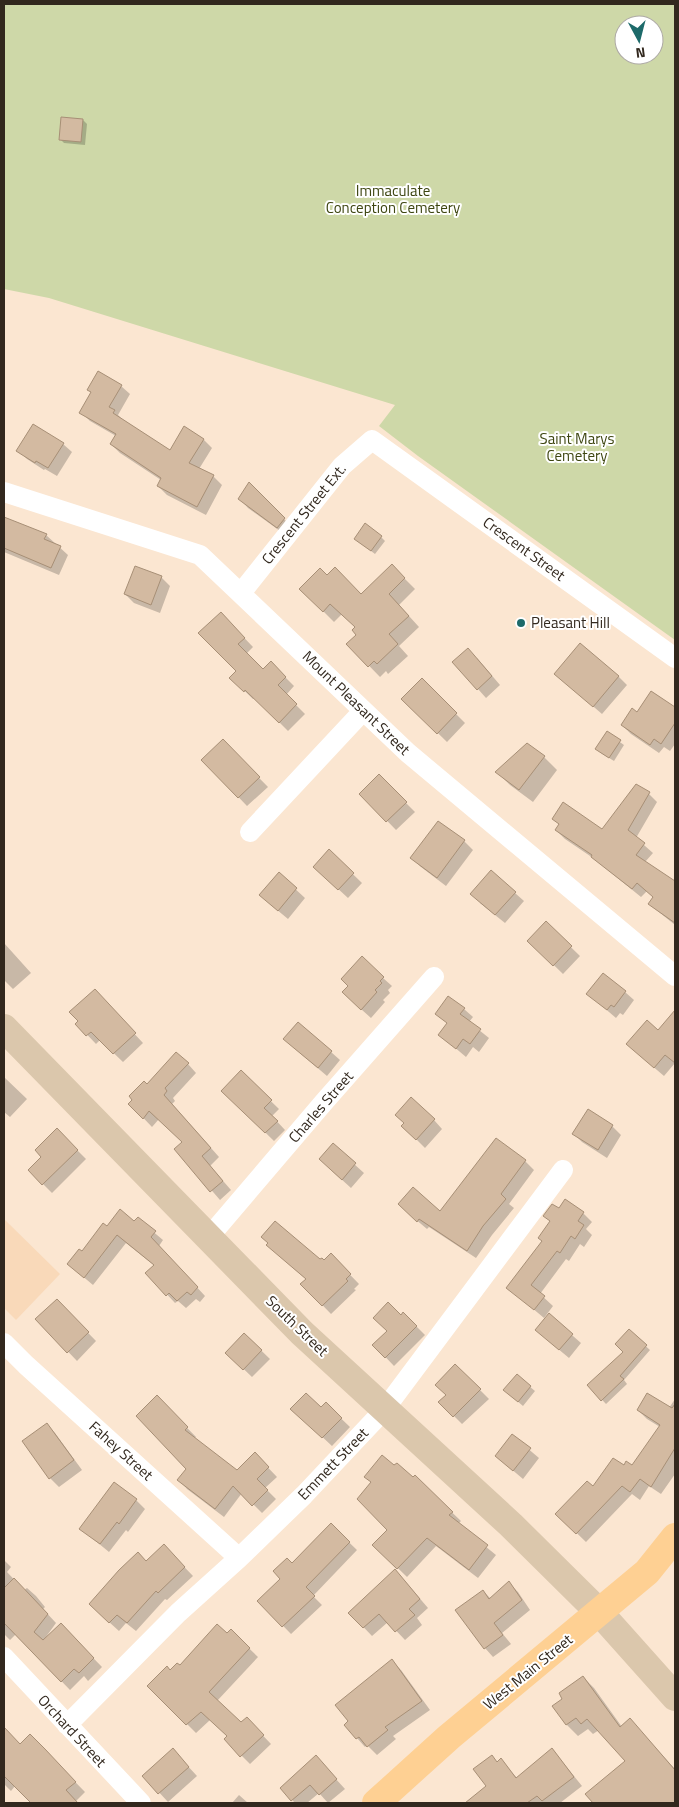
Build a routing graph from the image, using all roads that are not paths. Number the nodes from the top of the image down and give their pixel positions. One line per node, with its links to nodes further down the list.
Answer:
1 (372, 440): 3 (street, Crescent Street Ext.); 4 (street, Crescent Street)
2 (4, 492): 3 (street, Mount Pleasant Street)
3 (241, 593): 5 (street, Mount Pleasant Street)
4 (675, 658)
5 (363, 711): 6 (street); 7 (street, Mount Pleasant Street)
6 (250, 832)
7 (675, 976)
8 (434, 977): 11 (street, Charles Street)
9 (4, 1028): 11 (main road, South Street)
10 (563, 1170): 13 (street, Emmett Street)
11 (209, 1237): 13 (main road, South Street)
12 (4, 1343): 15 (street, Fahey Street)
13 (384, 1410): 15 (street, Emmett Street); 16 (main road, South Street)
14 (675, 1537): 16 (main road, West Main Street)
15 (239, 1558): 19 (street, Emmett Street)
16 (600, 1612): 18 (main road, South Street); 21 (main road, West Main Street)
17 (4, 1657): 19 (street, Orchard Street)
18 (675, 1696)
19 (67, 1725): 20 (street, Orchard Street)
20 (141, 1803)
21 (376, 1803)

